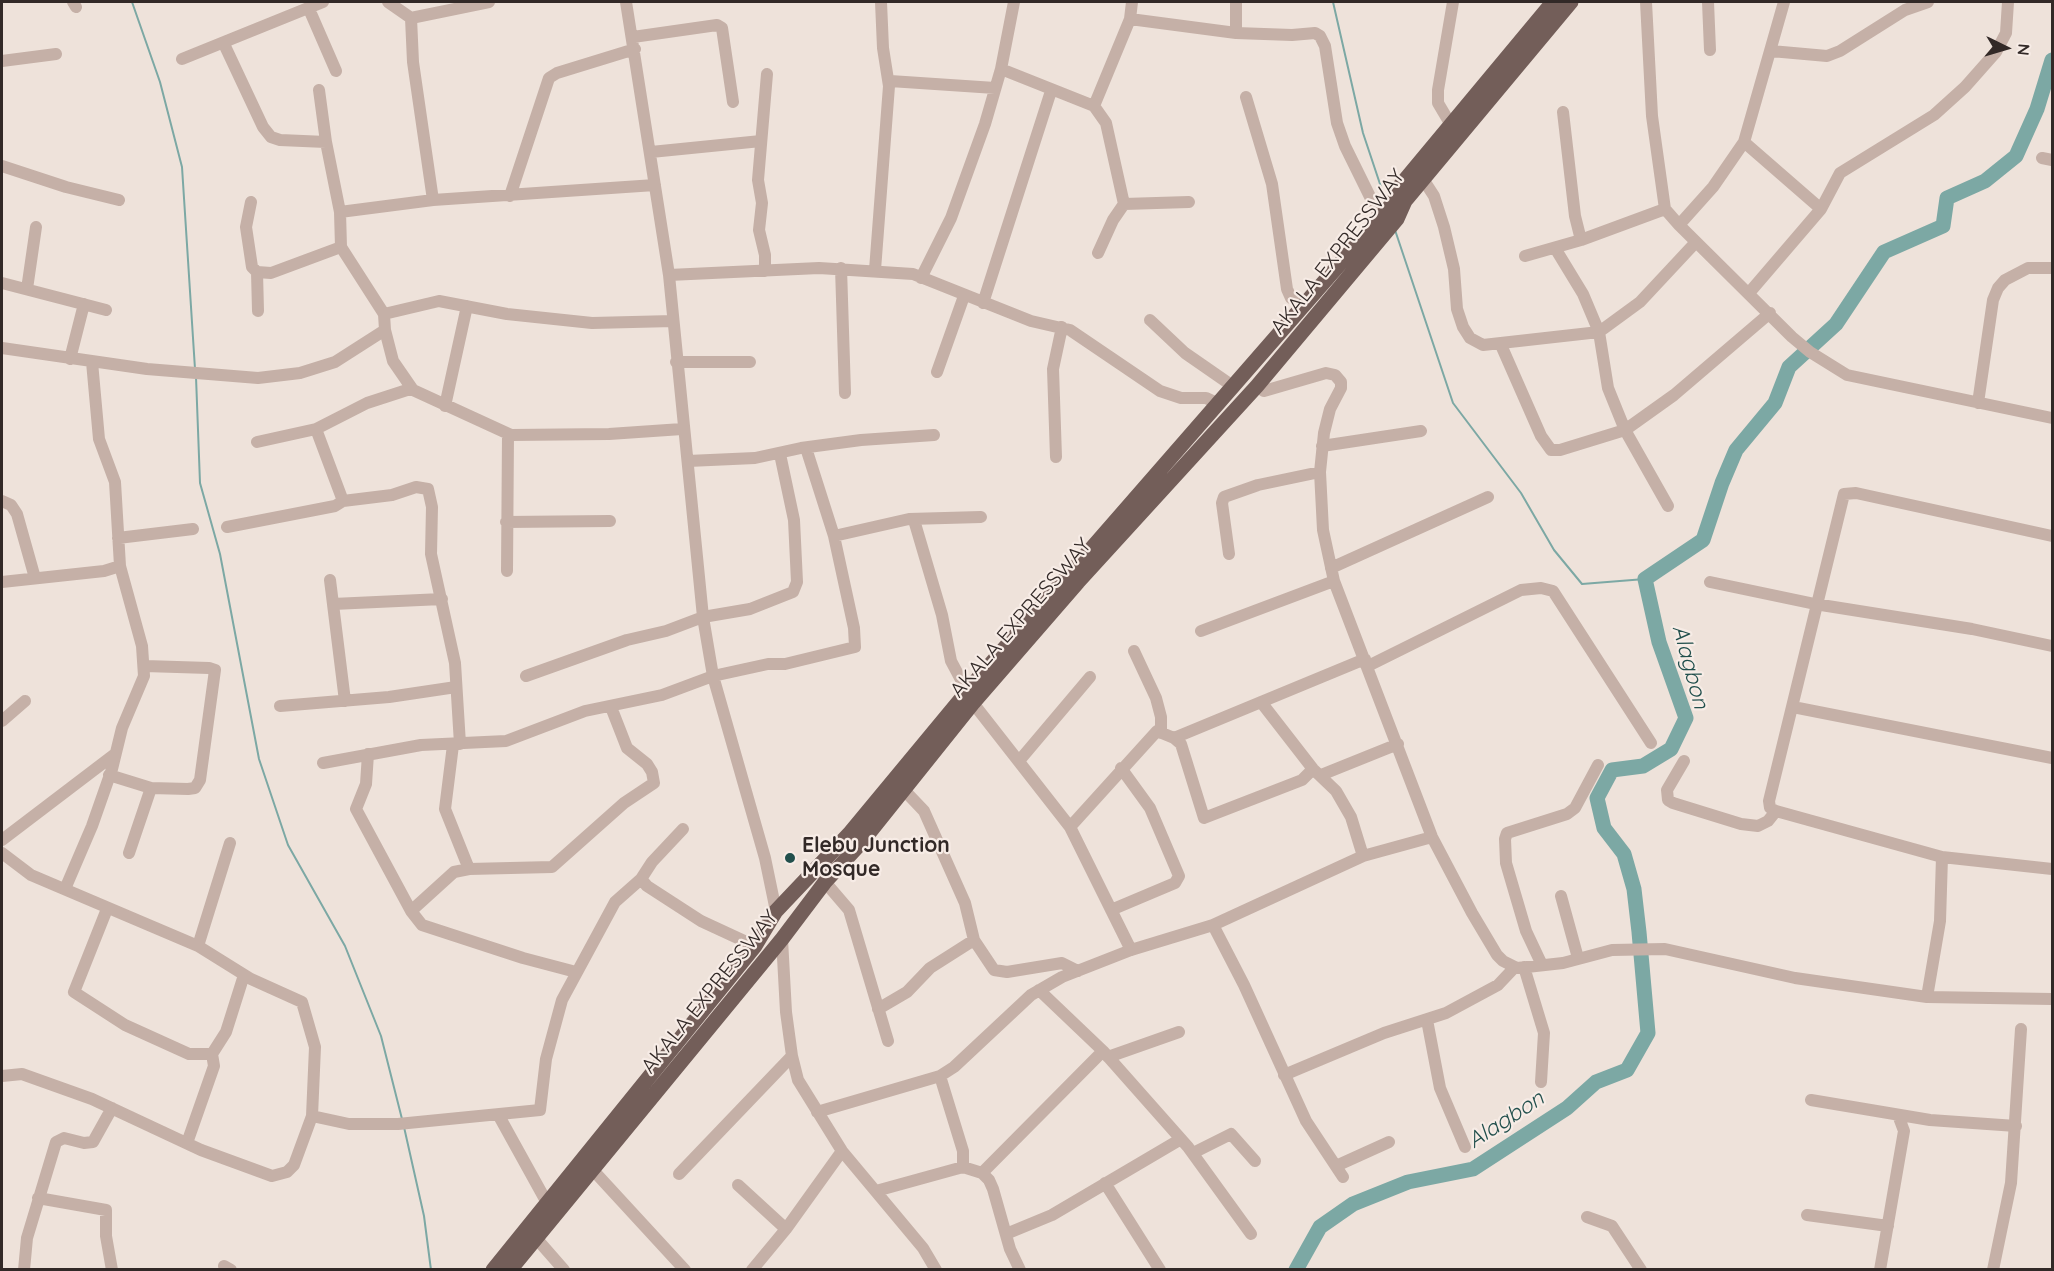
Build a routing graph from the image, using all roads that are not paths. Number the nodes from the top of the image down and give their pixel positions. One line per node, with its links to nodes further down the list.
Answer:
1 (323, 2): 17 (street)
2 (388, 2): 18 (street)
3 (489, 2): 18 (street)
4 (626, 2): 21 (street)
5 (881, 2): 32 (street)
6 (1014, 2): 28 (street)
7 (1132, 2): 19 (street)
8 (1236, 2): 20 (street)
9 (1453, 2): 40 (street)
10 (1553, 2): 31 (main road, AKALA EXPRESSWAY)
11 (1571, 2): 31 (main road, AKALA EXPRESSWAY)
12 (1646, 2): 55 (street)
13 (1708, 2): 23 (street)
14 (1784, 2): 24 (street)
15 (1928, 2): 24 (street)
16 (2008, 2): 56 (street)
17 (309, 9): 22 (street); 29 (street)
18 (411, 18): 51 (street)
19 (1130, 19): 20 (street); 38 (street)
20 (1236, 33): 58 (street)
21 (634, 43): 37 (street); 44 (street); 49 (street)
22 (224, 44): 26 (street); 42 (street)
23 (1710, 50)
24 (1771, 51): 43 (street)
25 (56, 54): 27 (street)
26 (182, 59)
27 (2, 61)
28 (1001, 69): 33 (street); 35 (street)
29 (336, 71)
30 (767, 74): 41 (street)
31 (1497, 80): 40 (main road, AKALA EXPRESSWAY); 46 (main road, AKALA EXPRESSWAY)
32 (890, 81): 33 (street); 69 (street)
33 (995, 88): 73 (street)
34 (319, 90): 42 (street)
35 (1051, 91): 38 (street); 78 (street)
36 (1246, 97): 81 (street)
37 (733, 102)
38 (1094, 106): 54 (street)
39 (1563, 112): 61 (street)
40 (1451, 125): 48 (main road, AKALA EXPRESSWAY)
41 (761, 141): 44 (street); 70 (street)
42 (326, 142): 57 (street)
43 (1744, 142): 56 (street); 59 (street)
44 (651, 152): 47 (street)
45 (2, 166): 50 (street)
46 (1423, 179): 48 (main road, AKALA EXPRESSWAY); 91 (street)
47 (655, 185): 49 (street); 72 (street)
48 (1402, 194): 58 (main road, AKALA EXPRESSWAY); 98 (main road, AKALA EXPRESSWAY)
49 (510, 196): 51 (street)
50 (119, 200)
51 (433, 200): 57 (street)
52 (251, 202): 71 (street)
53 (1190, 202): 54 (street)
54 (1124, 204): 65 (street)
55 (1665, 209): 59 (street); 61 (street)
56 (1821, 209): 76 (street)
57 (340, 212): 63 (street)
58 (1380, 217): 81 (main road, AKALA EXPRESSWAY)
59 (1680, 225): 62 (street)
60 (36, 227): 75 (street)
61 (1581, 240): 64 (street)
62 (1696, 242): 76 (street); 90 (street)
63 (340, 247): 71 (street); 85 (street)
64 (1555, 248): 66 (street); 90 (street)
65 (1098, 253)
66 (1526, 256)
67 (841, 268): 69 (street); 70 (street); 101 (street)
68 (2052, 268): 102 (street)
69 (875, 270): 73 (street)
70 (765, 271): 72 (street)
71 (257, 272): 83 (street)
72 (669, 275): 87 (street)
73 (921, 278): 77 (street)
74 (2, 283): 75 (street)
75 (27, 289): 79 (street)
76 (1749, 293): 84 (street)
77 (964, 296): 78 (street); 97 (street)
78 (983, 303): 88 (street)
79 (84, 304): 82 (street); 93 (street)
80 (467, 306): 85 (street); 87 (street); 104 (street)
81 (1304, 306): 99 (main road, AKALA EXPRESSWAY)
82 (106, 310)
83 (258, 310)
84 (1770, 313): 102 (street); 108 (street)
85 (384, 314): 89 (street)
86 (1150, 320): 99 (street)
87 (673, 321): 95 (street)
88 (1062, 327): 103 (street); 118 (street)
89 (385, 330): 94 (street); 100 (street)
90 (1599, 332): 91 (street); 108 (street)
91 (1502, 345): 108 (street)
92 (2, 348): 93 (street)
93 (70, 359): 94 (street)
94 (92, 362): 133 (street)
95 (676, 362): 96 (street); 107 (street)
96 (750, 362)
97 (937, 372)
98 (1257, 386): 114 (street); 117 (main road, AKALA EXPRESSWAY)
99 (1234, 387): 103 (main road, AKALA EXPRESSWAY)
100 (413, 390): 104 (street); 106 (street)
101 (845, 393)
102 (1978, 403): 105 (street)
103 (1219, 404): 113 (main road, AKALA EXPRESSWAY)
104 (445, 406): 110 (street)
105 (2052, 418)
106 (316, 429): 112 (street); 123 (street)
107 (682, 429): 110 (street); 119 (street)
108 (1625, 430): 124 (street)
109 (1421, 431): 114 (street)
110 (508, 434): 128 (street)
111 (934, 435): 115 (street)
112 (257, 442)
113 (1184, 442): 117 (main road); 156 (main road, AKALA EXPRESSWAY)
114 (1322, 446): 120 (street)
115 (806, 448): 116 (street); 131 (street)
116 (780, 454): 119 (street); 146 (street)
117 (1195, 454): 156 (main road, AKALA EXPRESSWAY)
118 (1056, 457)
119 (688, 461): 146 (street)
120 (1320, 472): 134 (street); 136 (street)
121 (1488, 497): 136 (street)
122 (2, 501): 138 (street)
123 (344, 501): 129 (street); 143 (street)
124 (1668, 506)
125 (981, 517): 126 (street)
126 (914, 520): 131 (street); 156 (street)
127 (610, 521): 128 (street)
128 (506, 522): 137 (street)
129 (227, 527)
130 (193, 529): 133 (street)
131 (834, 536): 153 (street)
132 (2052, 536): 145 (street)
133 (118, 538): 135 (street)
134 (1229, 555)
135 (120, 566): 138 (street); 151 (street)
136 (1331, 568): 140 (street)
137 (507, 571)
138 (35, 578): 141 (street)
139 (330, 580): 144 (street)
140 (1334, 581): 147 (street); 150 (street)
141 (2, 582)
142 (1710, 582): 145 (street)
143 (442, 599): 144 (street); 155 (street)
144 (333, 604): 158 (street)
145 (1815, 604): 148 (street); 162 (street)
146 (703, 617): 152 (street); 153 (street)
147 (1201, 631)
148 (2052, 646)
149 (1134, 651): 164 (street)
150 (1366, 663): 159 (street); 166 (street); 167 (street)
151 (145, 666): 169 (street); 179 (street)
152 (526, 676)
153 (713, 676): 161 (street); 201 (street)
154 (1090, 677): 172 (street)
155 (456, 687): 158 (street); 168 (street)
156 (970, 697): 172 (street); 180 (main road, AKALA EXPRESSWAY); 185 (main road, AKALA EXPRESSWAY)
157 (25, 701): 163 (street)
158 (345, 701): 160 (street)
159 (1261, 702): 165 (street); 177 (street)
160 (279, 706)
161 (611, 707): 168 (street); 192 (street)
162 (1792, 707): 171 (street); 181 (street)
163 (2, 722)
164 (1161, 733): 165 (street); 176 (street)
165 (1174, 738): 177 (street)
166 (1398, 744): 177 (street); 184 (street)
167 (1651, 744)
168 (457, 745): 170 (street); 192 (street)
169 (115, 754): 178 (street); 186 (street)
170 (368, 754): 174 (street); 200 (street)
171 (2052, 758)
172 (1019, 760): 182 (street)
173 (1684, 761): 181 (street)
174 (323, 763)
175 (1598, 765): 209 (street)
176 (1121, 768): 182 (street); 199 (street)
177 (1317, 772): 190 (street)
178 (109, 775): 179 (street); 196 (street)
179 (151, 788): 189 (street)
180 (904, 790): 185 (main road, AKALA EXPRESSWAY); 204 (street)
181 (1776, 811): 191 (street)
182 (1070, 827): 199 (street)
183 (683, 829): 194 (street)
184 (1432, 837): 190 (street); 210 (street)
185 (855, 839): 195 (main road, AKALA EXPRESSWAY); 201 (main road, AKALA EXPRESSWAY)
186 (2, 840)
187 (230, 843): 205 (street)
188 (2, 853): 196 (street)
189 (129, 854)
190 (1363, 856): 202 (street)
191 (1942, 857): 193 (street); 215 (street)
192 (469, 868): 200 (street)
193 (2052, 869)
194 (641, 879): 206 (street); 212 (street)
195 (825, 882): 203 (main road, AKALA EXPRESSWAY); 217 (street)
196 (65, 889): 198 (street)
197 (1561, 896): 208 (street)
198 (107, 909): 205 (street); 222 (street)
199 (1111, 910): 207 (street)
200 (411, 911): 212 (street)
201 (776, 911): 206 (main road, AKALA EXPRESSWAY)
202 (1214, 925): 207 (street); 227 (street)
203 (782, 939): 224 (street); 246 (main road, AKALA EXPRESSWAY)
204 (974, 940): 211 (street); 217 (street)
205 (198, 946): 213 (street)
206 (754, 946): 253 (main road, AKALA EXPRESSWAY)
207 (1131, 950): 211 (street)
208 (1578, 958): 209 (street); 215 (street)
209 (1542, 965): 210 (street)
210 (1519, 967): 218 (street); 228 (street)
211 (1078, 971): 214 (street)
212 (576, 972): 234 (street)
213 (244, 975): 222 (street); 233 (street)
214 (1039, 990): 223 (street); 226 (street)
215 (1927, 997): 216 (street)
216 (2052, 999)
217 (878, 1009): 221 (street)
218 (1426, 1020): 227 (street); 241 (street)
219 (2021, 1029): 236 (street)
220 (1179, 1032): 223 (street)
221 (888, 1041)
222 (212, 1054): 240 (street)
223 (1106, 1054): 238 (street); 247 (street)
224 (792, 1056): 231 (street); 248 (street)
225 (2, 1076): 230 (street)
226 (940, 1076): 231 (street); 245 (street)
227 (1284, 1076): 239 (street)
228 (1542, 1082)
229 (1811, 1100): 232 (street)
230 (112, 1108): 240 (street); 252 (street)
231 (817, 1112): 242 (street)
232 (1898, 1115): 235 (street); 237 (street)
233 (312, 1116): 234 (street); 240 (street)
234 (499, 1116): 253 (street)
235 (1921, 1119): 236 (street); 237 (street)
236 (2016, 1126): 273 (street)
237 (1904, 1131): 256 (street)
238 (1181, 1138): 243 (street); 249 (street)
239 (1389, 1142)
240 (187, 1143)
241 (1465, 1147)
242 (842, 1151): 251 (street); 257 (street)
243 (1193, 1153): 244 (street); 259 (street)
244 (1255, 1161)
245 (963, 1167): 247 (street); 251 (street)
246 (592, 1169): 260 (main road, AKALA EXPRESSWAY); 266 (street)
247 (982, 1173): 258 (street)
248 (679, 1174)
249 (1105, 1183): 258 (street); 270 (street)
250 (738, 1185): 257 (street)
251 (876, 1191): 268 (street)
252 (38, 1198): 261 (street); 262 (street)
253 (546, 1201): 263 (main road, AKALA EXPRESSWAY)
254 (1807, 1215): 256 (street)
255 (1587, 1218): 271 (street)
256 (1888, 1226): 272 (street)
257 (786, 1229): 267 (street)
258 (1006, 1234): 269 (street)
259 (1251, 1234)
260 (536, 1238): 264 (main road, AKALA EXPRESSWAY); 265 (street)
261 (24, 1269)
262 (112, 1269)
263 (493, 1269)
264 (510, 1269)
265 (564, 1269)
266 (685, 1269)
267 (752, 1269)
268 (936, 1269)
269 (1020, 1269)
270 (1160, 1269)
271 (1641, 1269)
272 (1880, 1269)
273 (1993, 1269)

